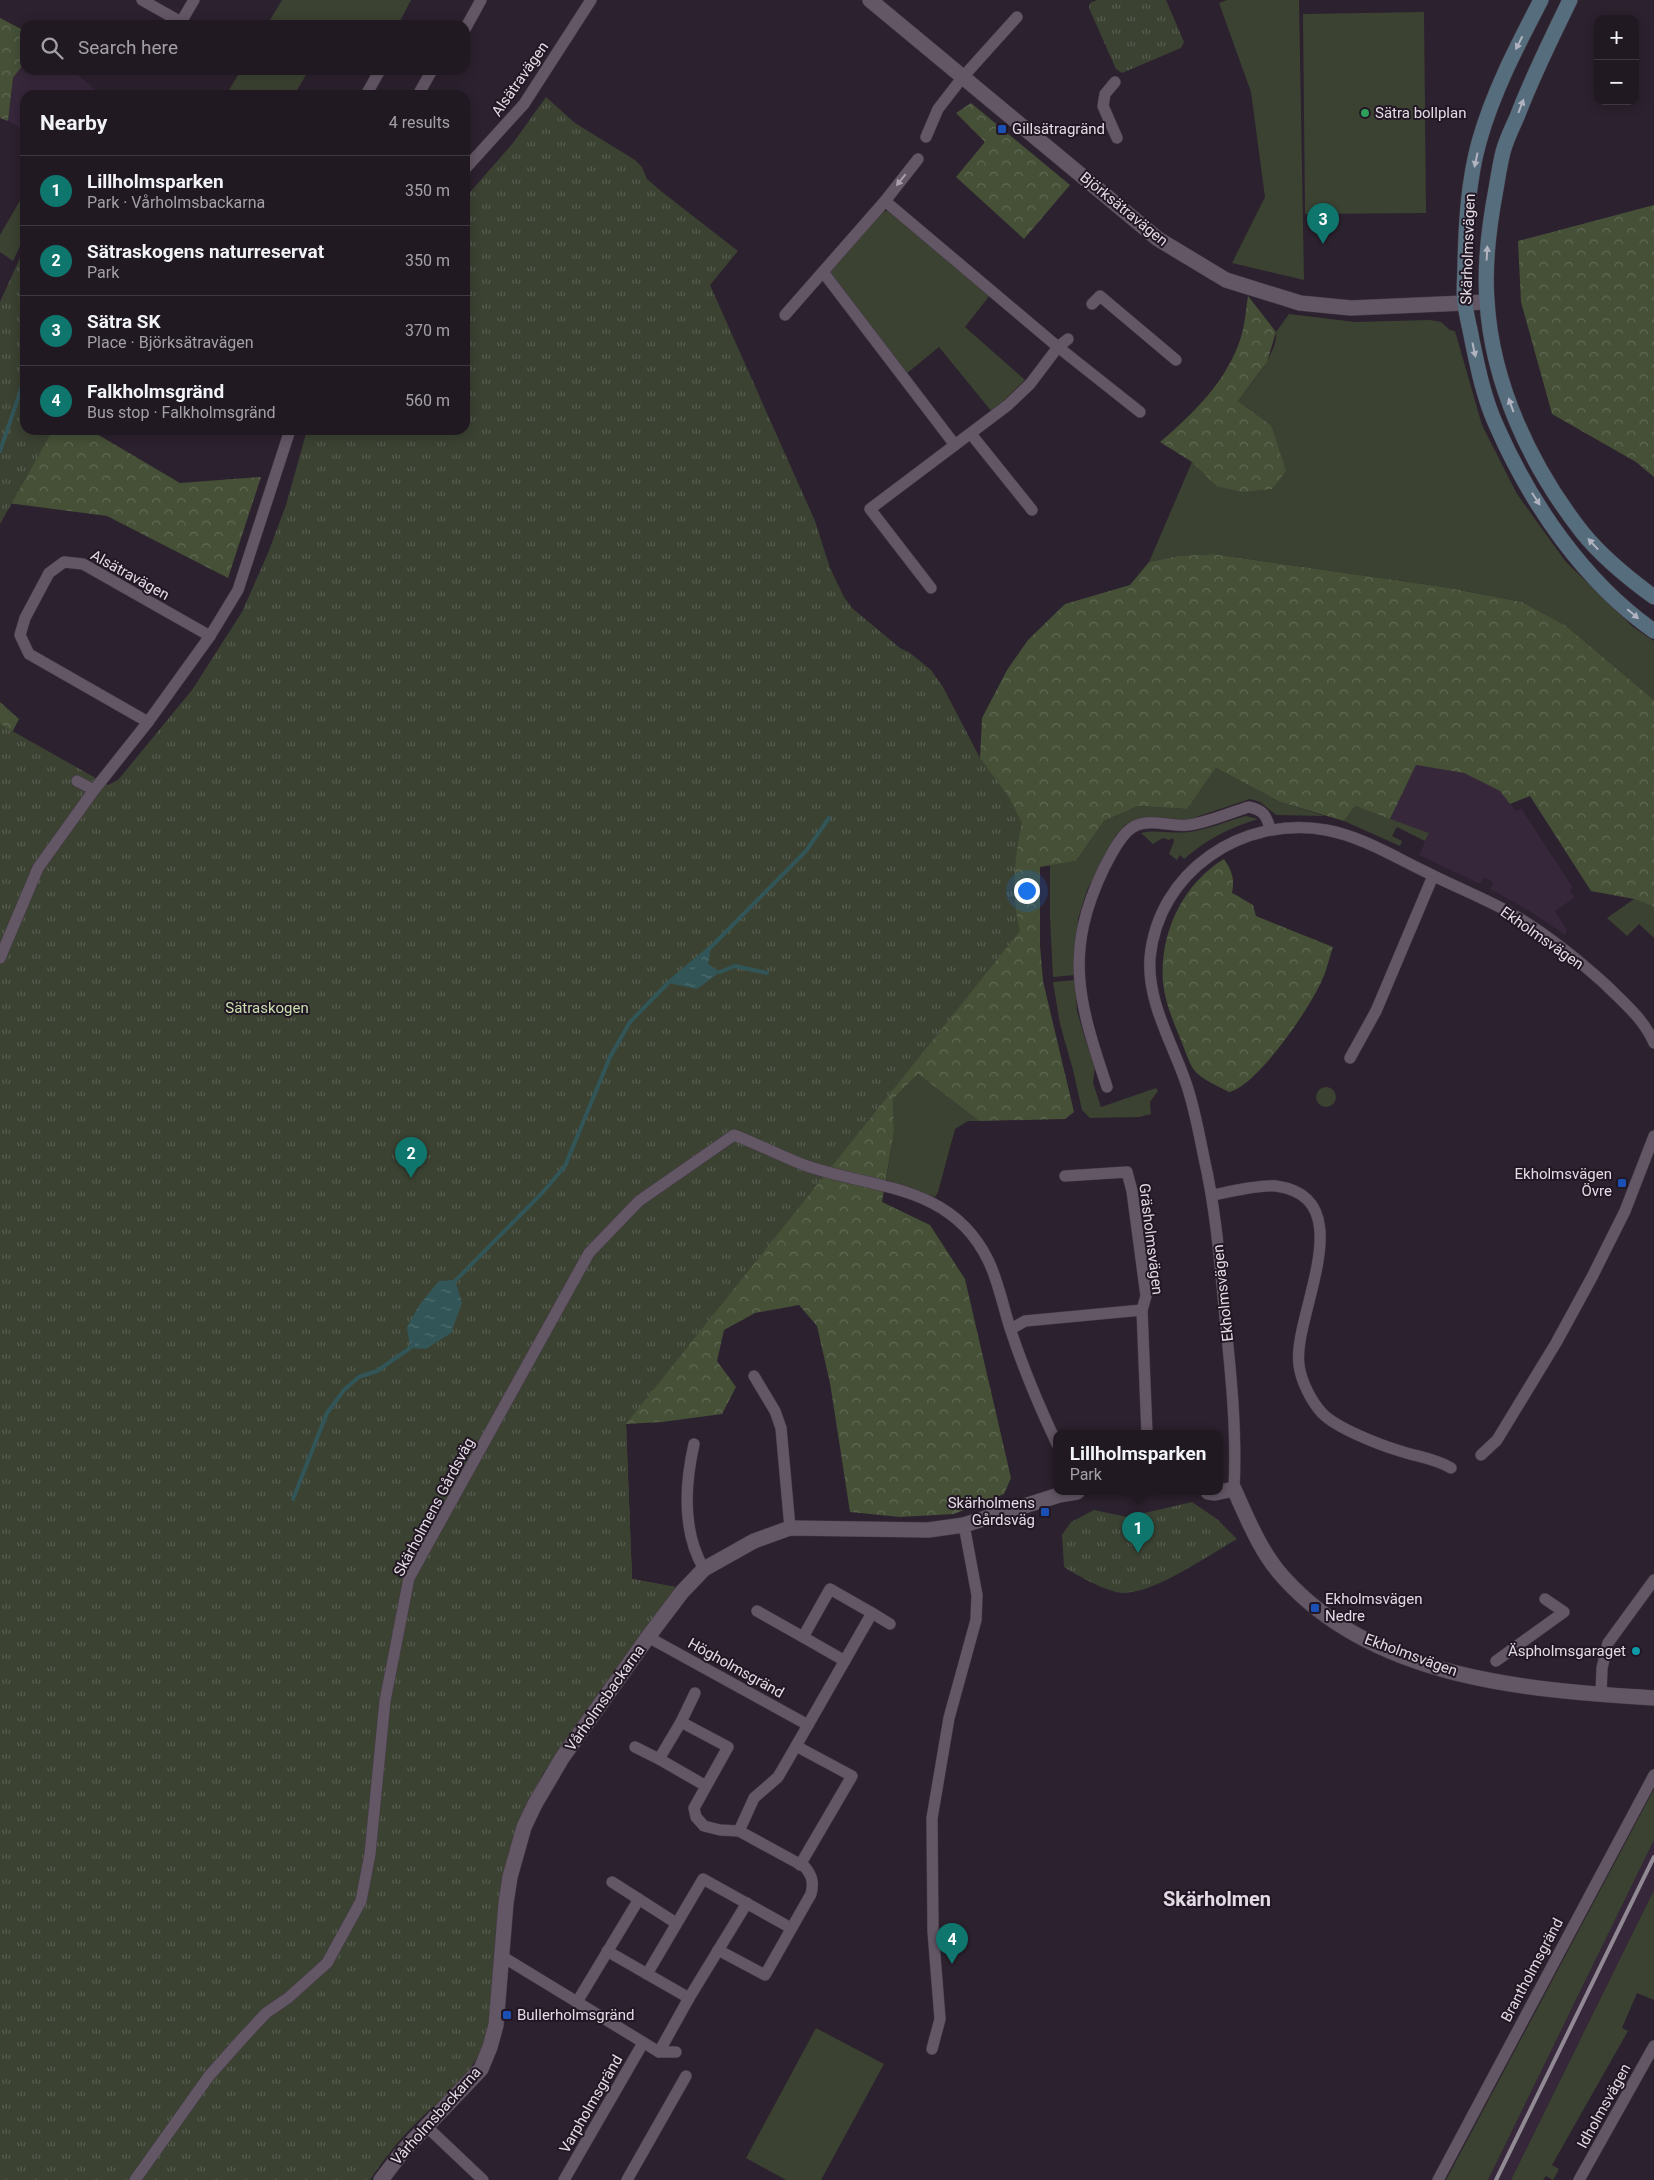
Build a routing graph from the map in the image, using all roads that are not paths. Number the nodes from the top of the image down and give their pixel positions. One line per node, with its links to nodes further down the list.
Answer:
1 (142, 0): 9 (street)
2 (194, 0): 10 (street)
3 (481, 0): 11 (street)
4 (591, 0): 21 (street, Alsätravägen)
5 (870, 0): 14 (street, Björksätravägen)
6 (1541, 0): 25 (main road, Skärholmsvägen, one-way to 25)
7 (1570, 0): 24 (main road, Skärholmsvägen, one-way to 7)
8 (1017, 17): 14 (street)
9 (177, 20)
10 (182, 20)
11 (470, 20)
12 (377, 75): 16 (street)
13 (429, 75): 17 (street)
14 (962, 78): 18 (street); 25 (street, Björksätravägen)
15 (1116, 82): 19 (street)
16 (369, 90)
17 (421, 90)
18 (926, 137)
19 (1117, 138)
20 (918, 160): 22 (street, one-way to 22)
21 (470, 164)
22 (885, 201): 23 (street); 29 (street)
23 (823, 272): 27 (street); 34 (street)
24 (1487, 302): 25 (street, Björksätravägen); 37 (main road, Skärholmsvägen, one-way to 24)
25 (1465, 303): 38 (main road, Skärholmsvägen, one-way to 38)
26 (1092, 304): 30 (street)
27 (785, 315)
28 (1068, 339): 29 (street)
29 (1058, 347): 31 (street); 32 (street)
30 (1176, 360)
31 (1140, 412)
32 (972, 434): 34 (street); 35 (street)
33 (288, 435): 39 (street)
34 (956, 446): 36 (street)
35 (1032, 510)
36 (931, 588)
37 (1654, 597)
38 (1654, 631)
39 (210, 636): 40 (street); 40 (street, Alsätravägen)
40 (148, 722): 42 (street)
41 (77, 781): 42 (street)
42 (94, 790): 45 (street)
43 (1270, 828): 44 (street, Ekholmsvägen); 48 (street); 51 (street, Ekholmsvägen)
44 (1433, 876): 46 (street, Ekholmsvägen); 47 (street)
45 (0, 958)
46 (1654, 1043)
47 (1350, 1058)
48 (1107, 1087)
49 (1654, 1136): 58 (street)
50 (1065, 1176): 52 (street, Gräsholmsvägen)
51 (1212, 1195): 59 (street); 60 (street, Ekholmsvägen)
52 (1142, 1310): 53 (street, Gräsholmsvägen); 55 (street, Gräsholmsvägen)
53 (1011, 1330): 56 (street); 105 (street, Skärholmens Gårdsväg)
54 (754, 1376): 64 (street)
55 (1147, 1430)
56 (1053, 1435)
57 (694, 1444): 65 (street)
58 (1481, 1455)
59 (1451, 1468)
60 (1234, 1489): 61 (street); 76 (street, Ekholmsvägen)
61 (1223, 1491)
62 (1059, 1495): 63 (street, Vårholmsbackarna)
63 (964, 1525): 64 (street, Vårholmsbackarna); 100 (street)
64 (790, 1528): 65 (street, Vårholmsbackarna)
65 (704, 1569): 71 (street, Vårholmsbackarna)
66 (1654, 1580): 76 (street)
67 (1545, 1598): 74 (street)
68 (756, 1610): 72 (street)
69 (872, 1613): 70 (street); 72 (street); 73 (street)
70 (890, 1624)
71 (648, 1636): 79 (street, Högholmsgränd); 94 (street, Vårholmsbackarna)
72 (803, 1637): 73 (street)
73 (845, 1661): 79 (street)
74 (1496, 1662)
75 (695, 1693): 78 (street)
76 (1601, 1695): 77 (street, Ekholmsvägen)
77 (1654, 1698)
78 (680, 1722): 82 (street); 84 (street)
79 (808, 1725): 80 (street)
80 (796, 1746): 85 (street); 86 (street)
81 (635, 1747): 82 (street)
82 (659, 1758): 84 (street)
83 (1654, 1774): 110 (street, Brantholmsgränd)
84 (706, 1786): 85 (street)
85 (739, 1831): 86 (street)
86 (800, 1865): 91 (street)
87 (612, 1882): 88 (street)
88 (639, 1899): 90 (street); 93 (street)
89 (747, 1904): 90 (street); 91 (street); 92 (street)
90 (676, 1923): 95 (street)
91 (791, 1928): 92 (street)
92 (718, 1950): 96 (street)
93 (607, 1951): 95 (street); 97 (street)
94 (503, 1957): 97 (street); 104 (street, Vårholmsbackarna)
95 (647, 1974): 96 (street)
96 (689, 1998): 101 (street)
97 (577, 2002): 98 (street)
98 (643, 2043): 101 (street); 108 (street, Varpholmsgränd)
99 (1654, 2046): 111 (street, Idholmsvägen)
100 (932, 2049)
101 (659, 2052): 102 (street)
102 (676, 2052)
103 (686, 2076): 109 (street)
104 (426, 2126): 106 (street, Vårholmsbackarna); 107 (street)
105 (135, 2180)
106 (381, 2180)
107 (483, 2180)
108 (564, 2180)
109 (627, 2180)
110 (1438, 2180)
111 (1580, 2180)

